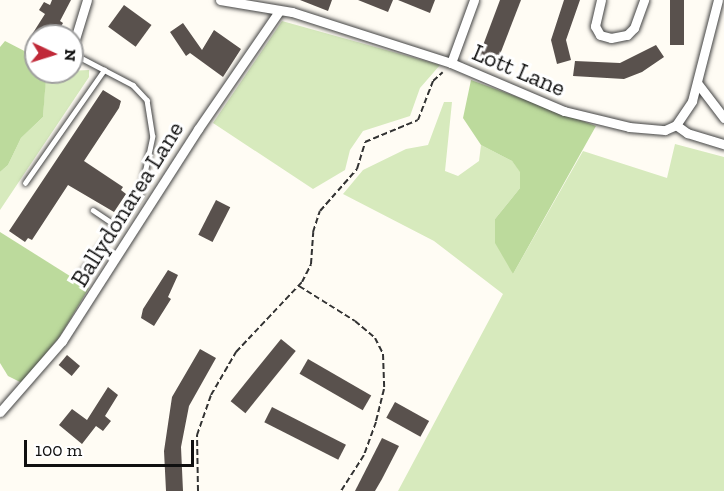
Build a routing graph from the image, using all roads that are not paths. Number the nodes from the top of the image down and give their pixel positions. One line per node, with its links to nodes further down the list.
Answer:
1 (87, 0): 8 (street)
2 (220, 0): 7 (street, Lott Lane)
3 (474, 0): 10 (street)
4 (601, 0): 5 (street)
5 (644, 0)
6 (718, 0): 12 (street)
7 (279, 11): 10 (street, Lott Lane); 20 (street, Ballydonarea Lane)
8 (80, 24)
9 (84, 58): 11 (lane)
10 (451, 63): 14 (street, Lott Lane)
11 (104, 70): 16 (lane); 18 (lane)
12 (698, 84): 13 (street); 14 (street)
13 (724, 118)
14 (676, 125): 15 (street)
15 (724, 144)
16 (25, 183)
17 (93, 210): 18 (lane)
18 (115, 225): 19 (lane)
19 (81, 275)
20 (0, 412)

